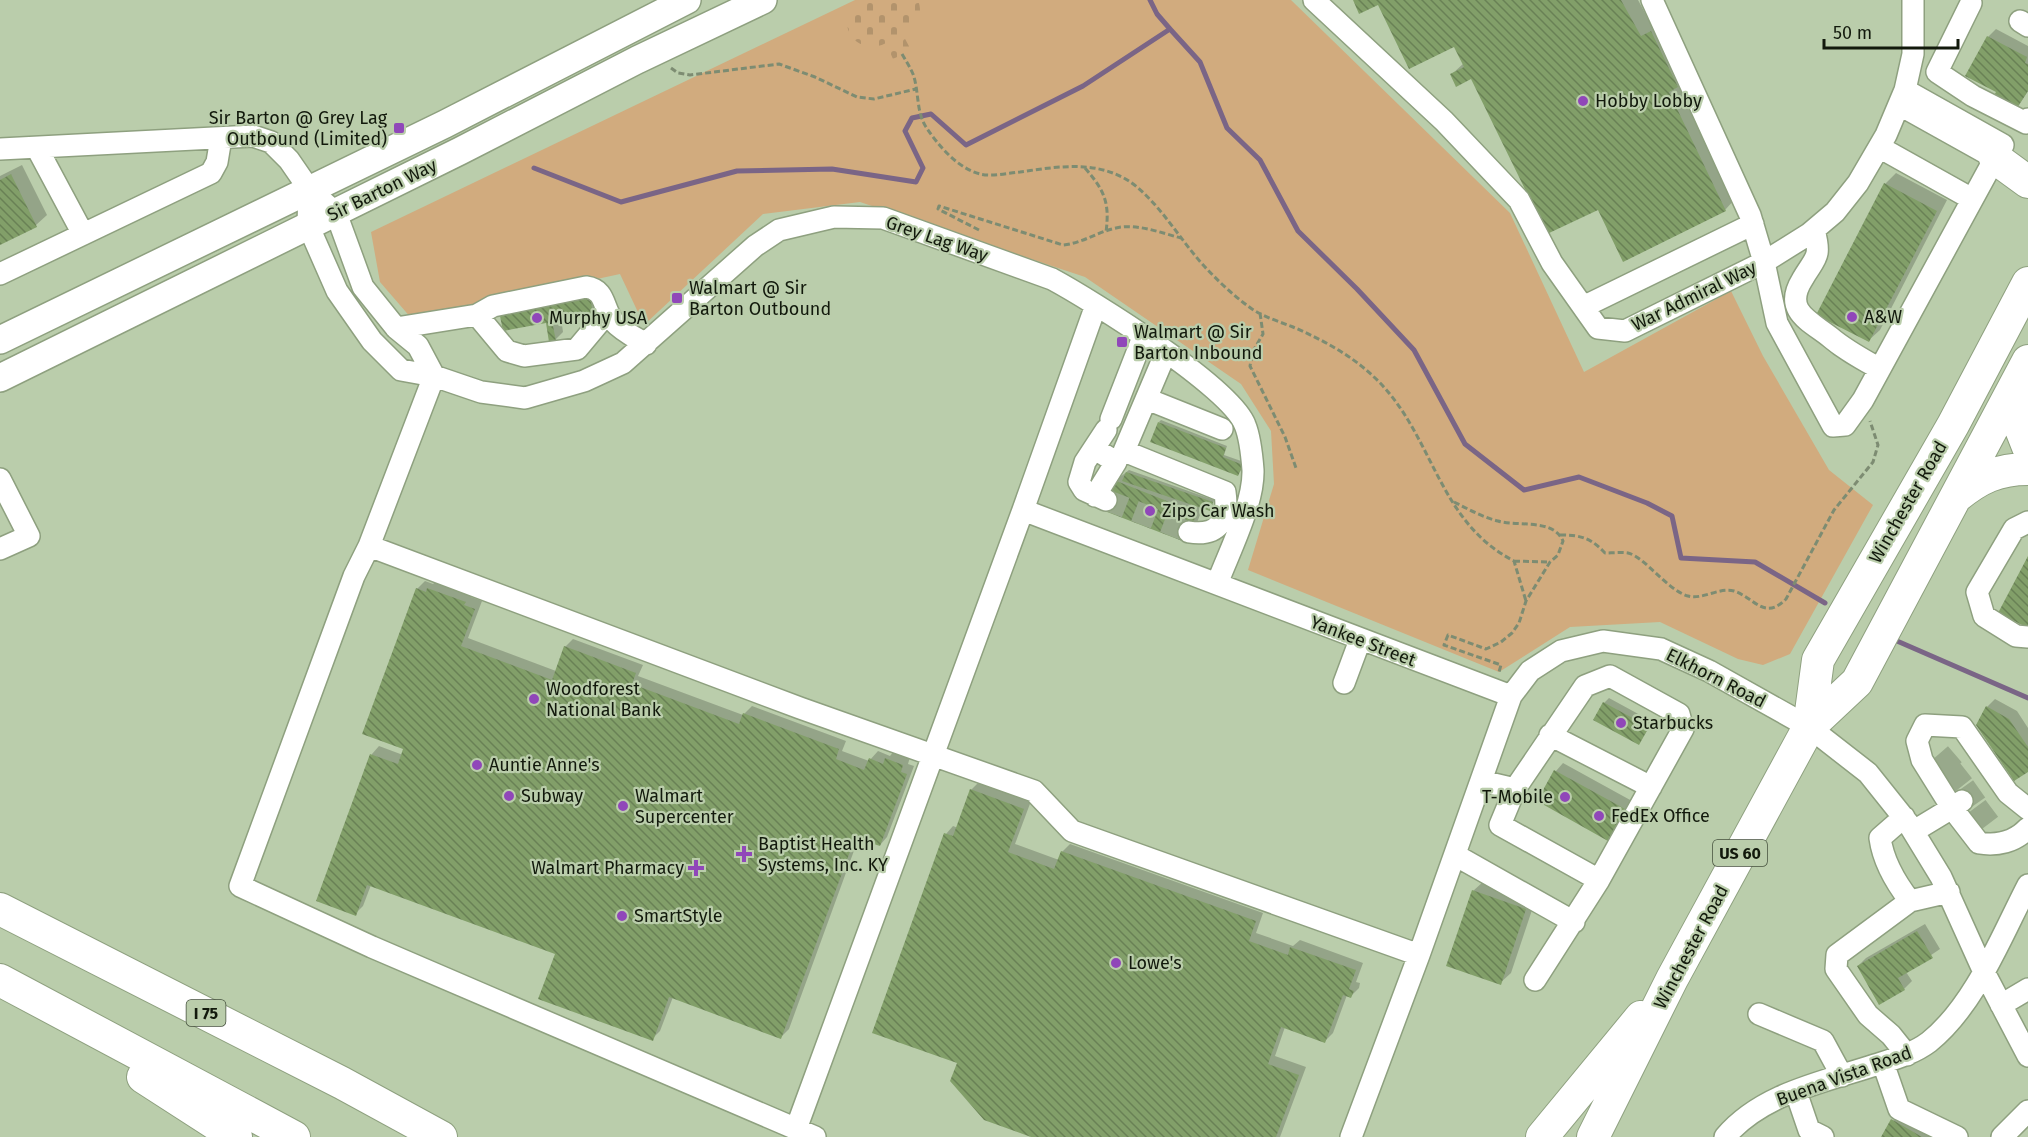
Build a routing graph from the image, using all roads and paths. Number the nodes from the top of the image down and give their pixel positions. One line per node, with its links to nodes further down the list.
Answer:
1 (687, 0): 19 (main road, Sir Barton Way)
2 (763, 0): 7 (main road, Sir Barton Way)
3 (1314, 0): 33 (street, War Admiral Way)
4 (1652, 0): 22 (street)
5 (1913, 0): 10 (street, War Admiral Way)
6 (1971, 3): 11 (street)
7 (650, 54): 9 (path); 21 (main road, Sir Barton Way)
8 (902, 54): 9 (path)
9 (916, 89): 17 (path)
10 (1902, 98): 13 (street, War Admiral Way); 16 (street)
11 (2028, 119)
12 (221, 138): 14 (street); 19 (street); 27 (street)
13 (1879, 147): 20 (street); 25 (street, War Admiral Way)
14 (37, 148): 15 (street); 27 (street)
15 (0, 149)
16 (2009, 154): 18 (highway); 20 (street)
17 (1084, 166): 26 (path); 28 (path)
18 (2028, 182)
19 (309, 189): 21 (street); 23 (street, Grey Lag Way); 39 (main road, Sir Barton Way)
20 (1972, 199): 42 (street)
21 (336, 213): 23 (main road, Sir Barton Way); 37 (street)
22 (1753, 224): 29 (street); 33 (street)
23 (308, 225): 44 (street, Grey Lag Way); 45 (main road, Sir Barton Way)
24 (979, 230): 26 (path)
25 (1814, 230): 29 (street, War Admiral Way); 42 (street)
26 (1106, 232): 28 (path)
27 (83, 234): 30 (street)
28 (1182, 239): 35 (path)
29 (1764, 262): 33 (street, War Admiral Way); 47 (street)
30 (0, 274)
31 (2028, 284): 71 (highway, Winchester Road / US 60)
32 (1096, 305): 38 (street, Grey Lag Way); 40 (street, Grey Lag Way); 57 (street)
33 (1583, 307)
34 (608, 312): 36 (street); 36 (street); 40 (street)
35 (1260, 313): 52 (path); 56 (path)
36 (477, 315): 37 (street)
37 (396, 328): 44 (street)
38 (1143, 337): 41 (street, Grey Lag Way); 50 (street)
39 (0, 340)
40 (646, 345): 44 (street, Grey Lag Way)
41 (1166, 352): 46 (street); 65 (street, Grey Lag Way)
42 (1880, 369): 47 (street)
43 (2022, 371): 49 (highway); 55 (highway, Winchester Road / US 60)
44 (434, 376): 61 (street)
45 (0, 378)
46 (1147, 399): 48 (street); 51 (street)
47 (1863, 400): 60 (path)
48 (1222, 429)
49 (2028, 447)
50 (1095, 449): 51 (street); 51 (street)
51 (1120, 457): 59 (street)
52 (1296, 468)
53 (2028, 469): 55 (highway)
54 (0, 479): 62 (street)
55 (1953, 500): 71 (highway, Winchester Road / US 60)
56 (1451, 501): 60 (path); 63 (path)
57 (1023, 510): 65 (street, Yankee Street); 73 (street)
58 (2028, 522): 67 (street)
59 (1189, 532)
60 (1560, 535): 64 (path)
61 (369, 546): 73 (street); 103 (street)
62 (0, 549)
63 (1514, 561): 64 (path); 66 (path)
64 (1550, 562): 66 (path)
65 (1216, 584): 68 (street, Yankee Street)
66 (1526, 602): 70 (path)
67 (2028, 637)
68 (1359, 640): 69 (street); 70 (street, Yankee Street)
69 (1344, 683)
70 (1501, 693): 71 (street, Elkhorn Road); 74 (street, Elkhorn Road)
71 (1809, 726): 79 (street, Elkhorn Road); 90 (highway, Winchester Road / US 60)
72 (1550, 735): 75 (street); 75 (street); 76 (street)
73 (932, 755): 88 (street); 103 (street)
74 (1481, 781): 76 (street); 81 (street, Elkhorn Road)
75 (1651, 787): 82 (street)
76 (1515, 789): 82 (street)
77 (1957, 805): 78 (street); 79 (street); 80 (street)
78 (2028, 809)
79 (1909, 824): 84 (street, Elkhorn Road); 85 (street)
80 (2028, 828)
81 (1455, 855): 87 (street); 88 (street, Elkhorn Road)
82 (1599, 880): 87 (street)
83 (2028, 885): 89 (street, Buena Vista Road)
84 (1949, 892): 85 (street); 89 (street, Elkhorn Road)
85 (1910, 901): 96 (street)
86 (0, 909): 102 (highway, I 75)
87 (1574, 922): 91 (street)
88 (1419, 955): 108 (street, Elkhorn Road)
89 (1983, 970): 94 (street, Elkhorn Road); 96 (street, Buena Vista Road)
90 (1672, 979): 109 (highway); 110 (highway, Winchester Road / US 60)
91 (1535, 980)
92 (0, 981): 104 (highway); 105 (highway)
93 (2028, 989): 94 (street)
94 (2001, 1005): 97 (street, Elkhorn Road)
95 (1759, 1014): 99 (street)
96 (1907, 1055): 98 (street, Buena Vista Road)
97 (2028, 1056)
98 (1883, 1063): 99 (street, Buena Vista Road); 113 (street)
99 (1842, 1076): 100 (street, Buena Vista Road)
100 (1796, 1092): 111 (street, Buena Vista Road); 112 (street)
101 (2028, 1111): 114 (street)
102 (410, 1119): 106 (highway, I 75); 107 (highway)
103 (806, 1133)
104 (236, 1137)
105 (294, 1137)
106 (441, 1137)
107 (453, 1137)
108 (1351, 1137)
109 (1542, 1137)
110 (1593, 1137)
111 (1725, 1137)
112 (1823, 1137)
113 (1957, 1137)
114 (2002, 1137)

